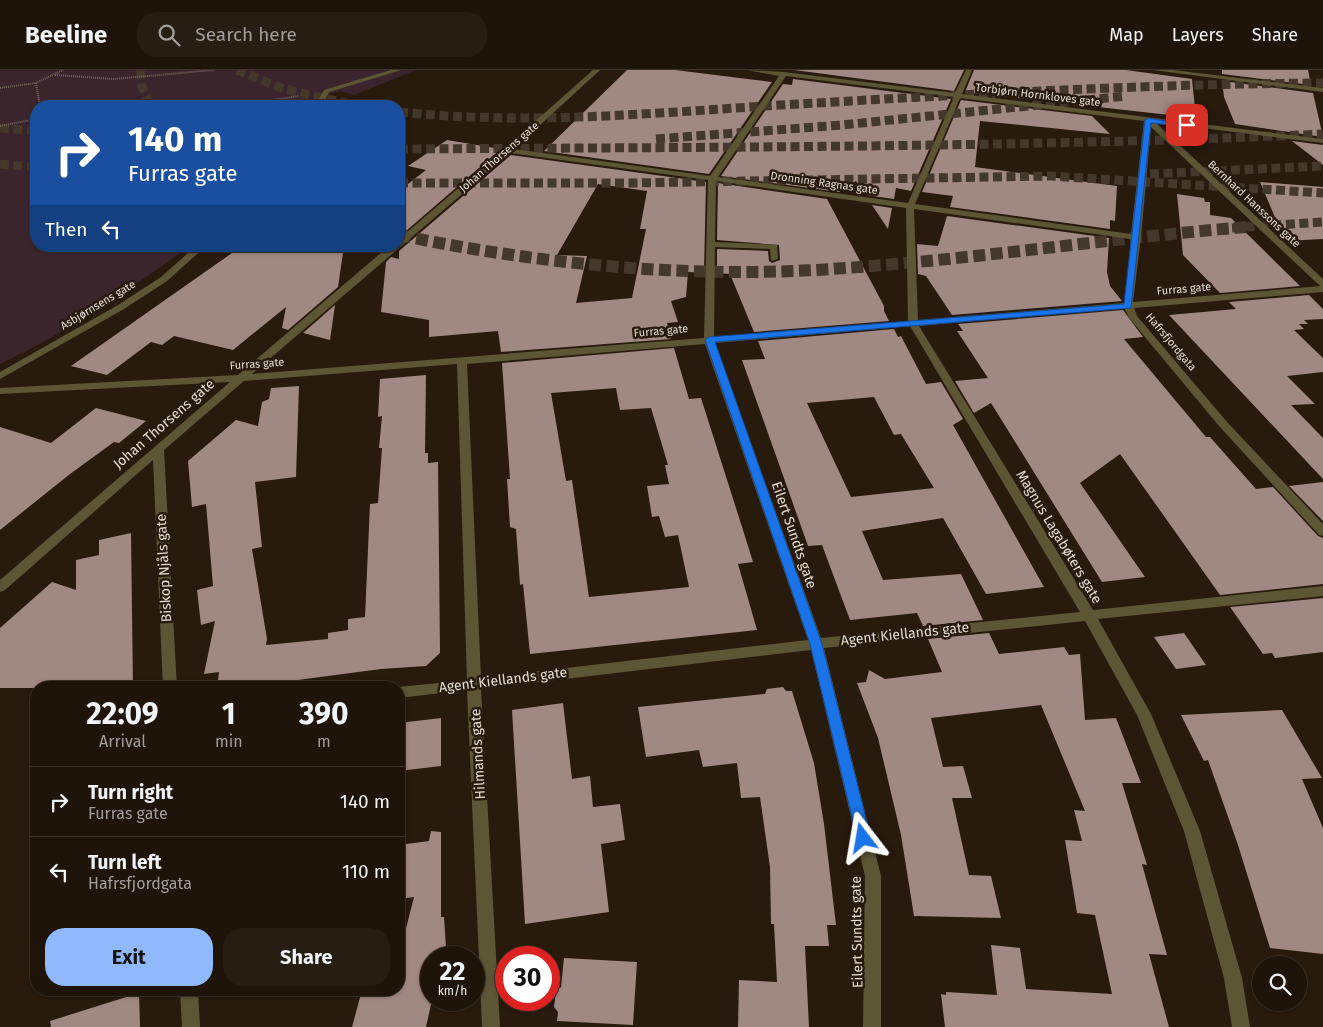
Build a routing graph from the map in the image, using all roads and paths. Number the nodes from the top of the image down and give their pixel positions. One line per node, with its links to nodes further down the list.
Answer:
1 (64, 70): 9 (path)
2 (214, 70): 9 (path)
3 (398, 70): 13 (street)
4 (597, 70): 22 (street, Johan Thorsens gate)
5 (750, 70): 8 (street, Torbjørn Hornkloves gate)
6 (969, 70): 14 (street, Magnus Lagabøters gate)
7 (1156, 70): 12 (street)
8 (784, 74): 14 (street, Torbjørn Hornkloves gate); 23 (street)
9 (55, 75): 10 (path)
10 (36, 83): 11 (path); 15 (path)
11 (0, 88)
12 (1323, 90)
13 (326, 91): 16 (path); 17 (street)
14 (958, 97): 18 (street, Torbjørn Hornkloves gate); 24 (street, Magnus Lagabøters gate)
15 (39, 100)
16 (270, 100)
17 (322, 100)
18 (1148, 120): 21 (street, Torbjørn Hornkloves gate); 25 (street, Hafrsfjordgata); 31 (street, Bernhard Hanssons gate)
19 (30, 121): 20 (path)
20 (0, 126)
21 (1323, 141)
22 (508, 150): 23 (street, Dronning Ragnas gate); 26 (street, Johan Thorsens gate)
23 (712, 179): 24 (street, Dronning Ragnas gate); 27 (street, Eilert Sundts gate)
24 (910, 207): 25 (street, Dronning Ragnas gate); 34 (street, Magnus Lagabøters gate)
25 (1137, 237): 33 (street, Hafrsfjordgata)
26 (405, 238)
27 (711, 244): 30 (street); 35 (street, Eilert Sundts gate)
28 (195, 252): 37 (street, Asbjørnsens gate)
29 (388, 252): 38 (street, Johan Thorsens gate)
30 (774, 259)
31 (1323, 284)
32 (1323, 289): 33 (street, Furras gate)
33 (1128, 306): 34 (street, Furras gate); 41 (street, Hafrsfjordgata)
34 (913, 322): 35 (street, Furras gate); 44 (street, Magnus Lagabøters gate)
35 (709, 340): 36 (street, Furras gate); 45 (street, Eilert Sundts gate)
36 (462, 361): 38 (street, Furras gate); 47 (street, Hilmands gate)
37 (0, 376)
38 (241, 378): 39 (street, Furras gate); 40 (street, Johan Thorsens gate)
39 (0, 391)
40 (158, 448): 42 (street, Johan Thorsens gate); 46 (street, Biskop Njåls gate)
41 (1323, 532)
42 (0, 587)
43 (1323, 591): 44 (street, Agent Kiellands gate)
44 (1089, 615): 45 (street, Agent Kiellands gate); 53 (street, Magnus Lagabøters gate)
45 (816, 644): 47 (street, Agent Kiellands gate); 52 (street, Eilert Sundts gate)
46 (170, 681)
47 (474, 684): 48 (street, Agent Kiellands gate); 51 (street, Hilmands gate)
48 (405, 692)
49 (189, 996): 50 (street)
50 (192, 1027)
51 (491, 1027)
52 (872, 1027)
53 (1241, 1027)

